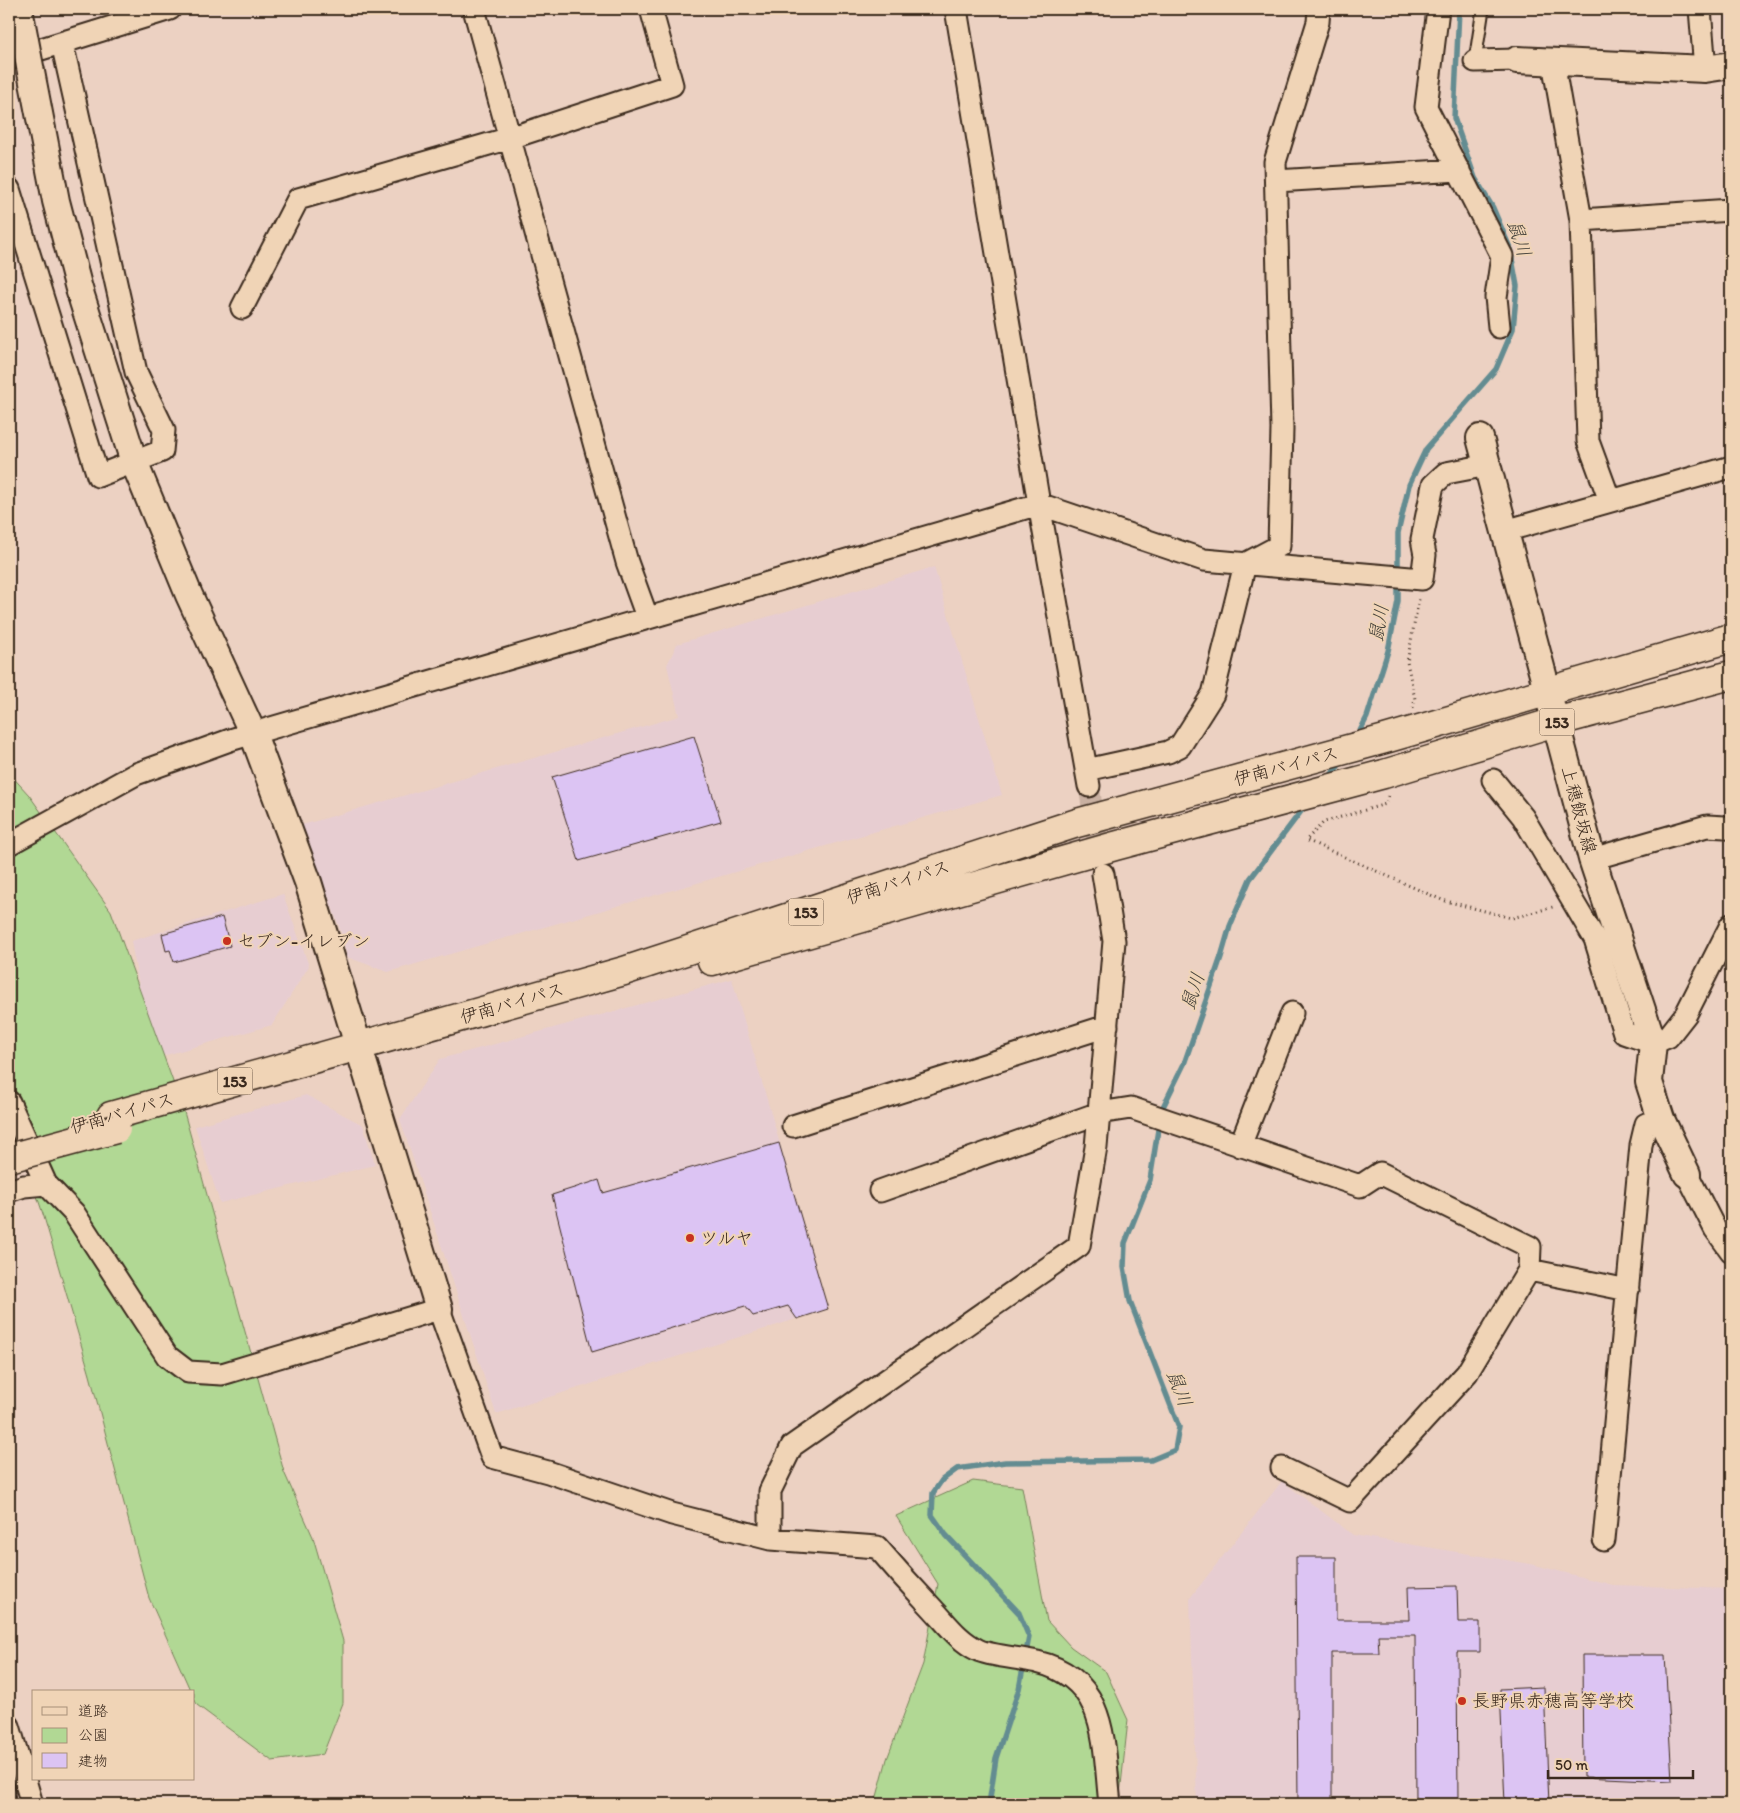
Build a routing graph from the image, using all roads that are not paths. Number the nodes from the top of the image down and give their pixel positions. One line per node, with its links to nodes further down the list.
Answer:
1 (19, 9): 15 (street, bridge)
2 (170, 9): 10 (street)
3 (474, 9): 17 (street)
4 (651, 9): 17 (street)
5 (956, 9): 30 (street)
6 (1318, 9): 19 (street)
7 (1438, 9): 18 (street)
8 (1483, 9): 12 (lane)
9 (1700, 9): 16 (street)
10 (62, 43): 15 (street); 26 (street)
11 (1517, 60): 12 (street); 13 (street)
12 (1475, 61)
13 (1553, 62): 16 (street); 22 (street)
14 (1731, 65): 16 (street)
15 (20, 66): 26 (street)
16 (1705, 69)
17 (510, 138): 23 (street); 33 (street)
18 (1459, 170): 19 (street); 24 (street)
19 (1276, 180): 32 (street)
20 (9, 189): 26 (street)
21 (1731, 210): 22 (street)
22 (1581, 220): 29 (street)
23 (242, 308)
24 (1499, 327)
25 (1480, 438): 27 (street, 上穂飯坂線)
26 (134, 462): 38 (street)
27 (1488, 465): 31 (street, 上穂飯坂線); 32 (street)
28 (1731, 467): 29 (street)
29 (1610, 501): 31 (street)
30 (1039, 504): 32 (street); 32 (street); 33 (street)
31 (1505, 531): 36 (street, 上穂飯坂線)
32 (1245, 564)
33 (647, 617): 38 (street)
34 (1731, 638): 36 (highway, 伊南バイパス / 153)
35 (1731, 674): 37 (highway, 伊南バイパス / 153)
36 (1546, 690): 37 (street, 上穂飯坂線); 48 (highway, 伊南バイパス / 153)
37 (1555, 722): 42 (street, 上穂飯坂線); 48 (highway, 伊南バイパス / 153)
38 (253, 734): 41 (street); 48 (street)
39 (1493, 780): 47 (street)
40 (1731, 829): 42 (street)
41 (9, 844)
42 (1592, 858): 47 (street, 上穂飯坂線)
43 (1103, 874): 46 (street)
44 (1731, 925): 47 (street)
45 (1292, 1014): 55 (street)
46 (1107, 1026): 50 (street); 53 (street)
47 (1653, 1043): 51 (street, 上穂飯坂線)
48 (361, 1054): 52 (highway, 伊南バイパス / 153); 64 (street)
49 (9, 1102): 58 (street)
50 (1099, 1113): 55 (street); 60 (street); 66 (street)
51 (1661, 1119): 57 (street, 上穂飯坂線); 63 (street)
52 (114, 1122): 54 (highway, 伊南バイパス / 153); 56 (highway, 伊南バイパス / 153, bridge)
53 (792, 1126)
54 (9, 1145)
55 (1240, 1146): 62 (street)
56 (9, 1158)
57 (1687, 1174): 61 (street)
58 (46, 1184): 59 (street); 64 (street)
59 (9, 1191)
60 (880, 1191)
61 (1731, 1250)
62 (1529, 1270): 63 (street); 65 (street)
63 (1628, 1290): 67 (street)
64 (439, 1309): 66 (street)
65 (1282, 1468)
66 (770, 1539): 70 (street)
67 (1604, 1540)
68 (9, 1726): 69 (street)
69 (32, 1804)
70 (1110, 1804)

